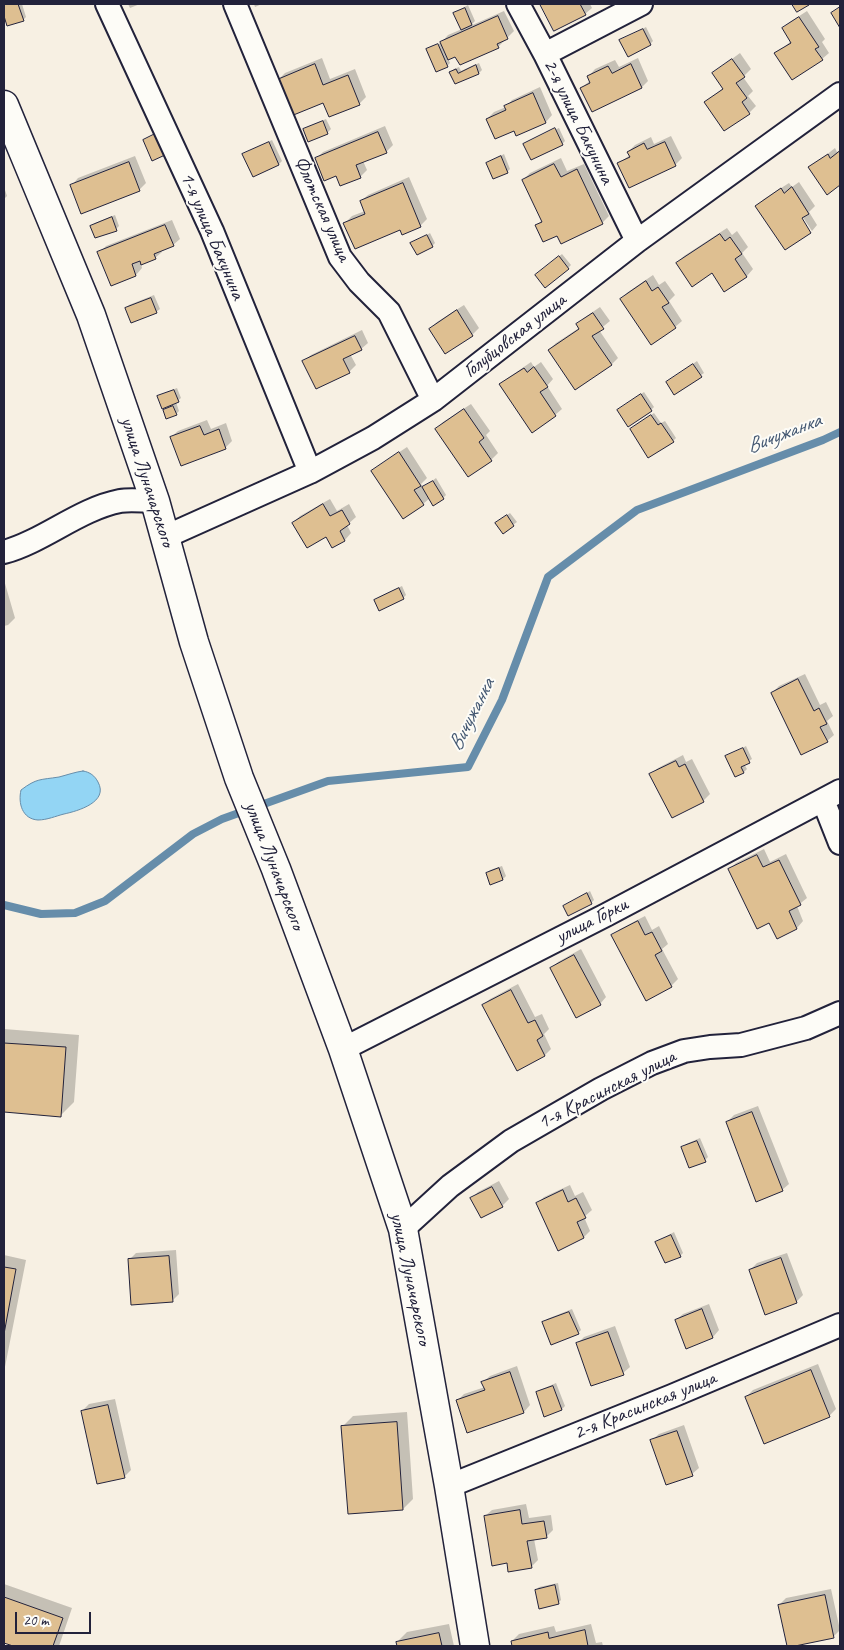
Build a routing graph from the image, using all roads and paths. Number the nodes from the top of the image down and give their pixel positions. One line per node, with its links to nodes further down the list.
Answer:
1 (107, 4): 10 (street, 1-я улица Бакунина)
2 (235, 4): 9 (street, Флотская улица)
3 (518, 4): 5 (street, 2-я улица Бакунина)
4 (641, 4): 5 (street)
5 (545, 54): 8 (street, 2-я улица Бакунина)
6 (840, 94): 8 (street, Голубцовская улица)
7 (4, 105): 11 (main road, улица Луначарского)
8 (637, 241): 9 (street, Голубцовская улица)
9 (433, 400): 10 (street, Голубцовская улица)
10 (310, 472): 12 (street, Голубцовская улица)
11 (155, 500): 12 (main road, улица Луначарского); 13 (street)
12 (165, 537): 17 (main road, улица Луначарского)
13 (4, 552)
14 (832, 796): 15 (street); 17 (street, улица Горки)
15 (840, 843)
16 (840, 1013): 18 (street, 1-я Красинская улица)
17 (343, 1050): 18 (main road, улица Луначарского)
18 (403, 1229): 20 (main road, улица Луначарского)
19 (840, 1325): 20 (street, 2-я Красинская улица)
20 (449, 1486): 21 (main road, улица Луначарского)
21 (475, 1646)

